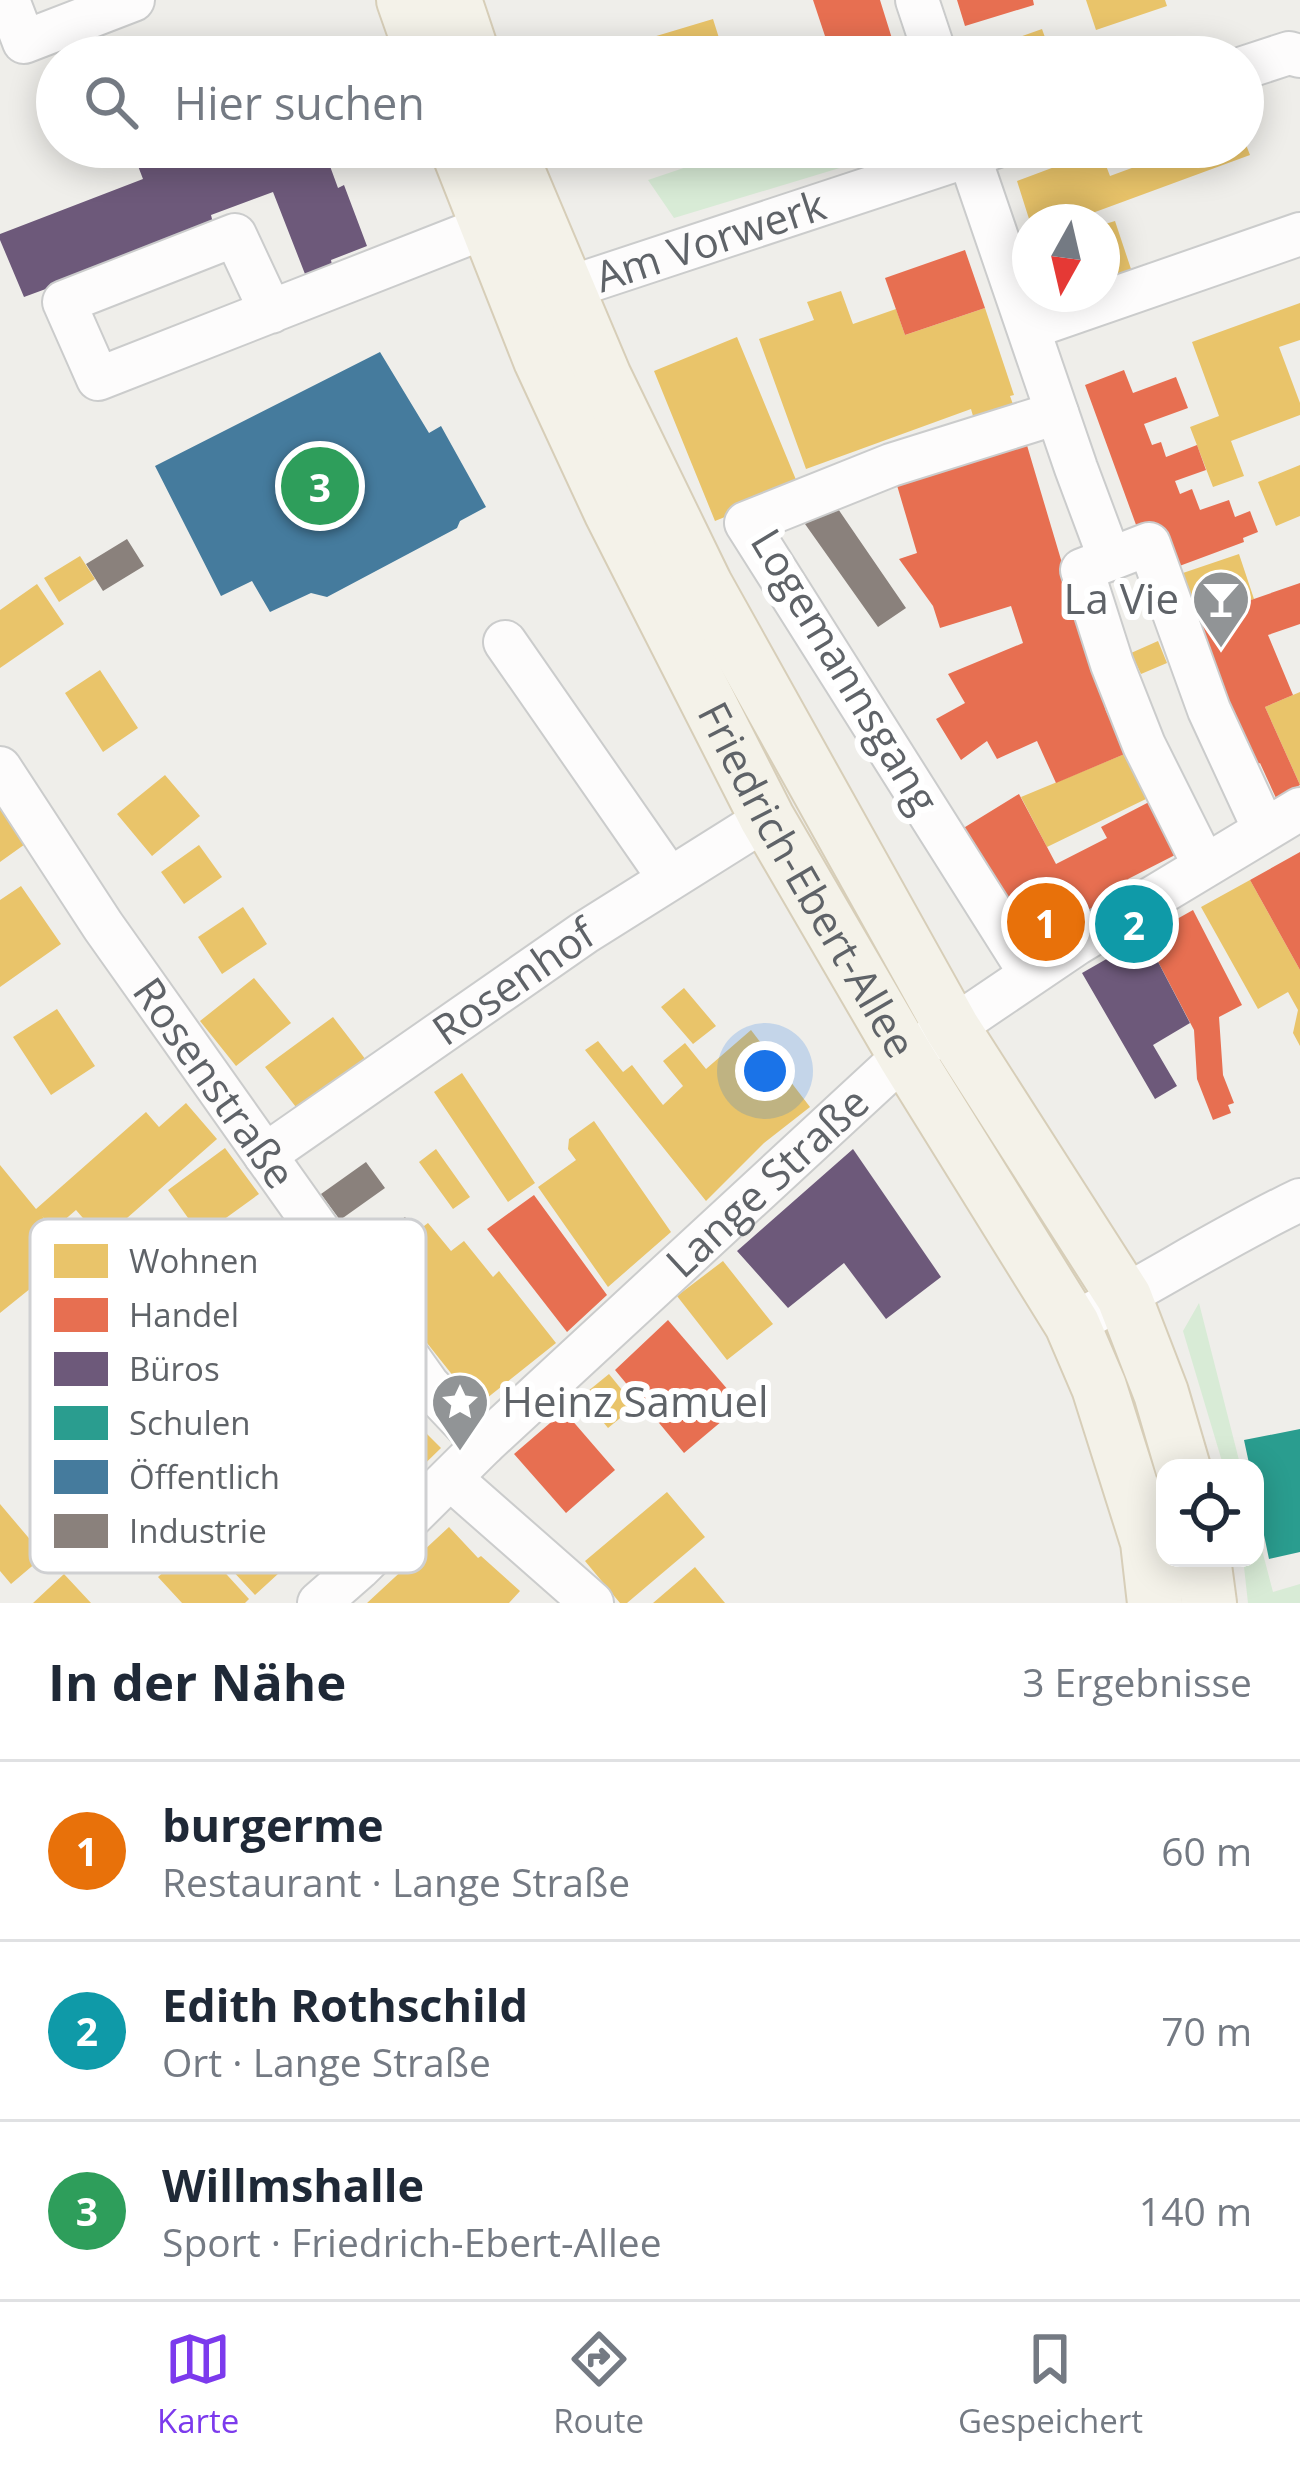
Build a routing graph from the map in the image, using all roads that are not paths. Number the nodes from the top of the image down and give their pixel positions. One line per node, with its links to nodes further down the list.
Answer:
1 (8, 0): 10 (street)
2 (133, 0): 6 (street)
3 (404, 0): 7 (main road)
4 (454, 0): 8 (main road)
5 (917, 0): 9 (street)
6 (40, 36)
7 (417, 36)
8 (466, 36)
9 (929, 36)
10 (36, 37)
11 (1300, 56): 12 (street)
12 (1264, 61)
13 (465, 168): 17 (main road, Friedrich-Ebert-Allee)
14 (516, 168): 19 (main road, Friedrich-Ebert-Allee)
15 (928, 168): 19 (street, Am Vorwerk)
16 (981, 168): 21 (street)
17 (486, 227): 20 (street); 26 (main road, Friedrich-Ebert-Allee)
18 (1300, 235): 21 (street)
19 (565, 289): 31 (main road, Friedrich-Ebert-Allee)
20 (271, 312): 20 (street)
21 (1029, 328): 22 (street)
22 (1057, 413): 23 (street); 30 (street, Logemannsgang)
23 (1110, 559): 27 (street); 28 (street)
24 (506, 642): 29 (street)
25 (0, 768): 33 (street, Rosenstraße)
26 (766, 818): 29 (street, Rosenhof); 32 (main road, Friedrich-Ebert-Allee)
27 (1282, 819): 28 (street, Lange Straße)
28 (1204, 865): 30 (street, Lange Straße)
29 (670, 878): 33 (street, Rosenhof)
30 (1030, 973): 31 (street, Lange Straße)
31 (952, 1028): 32 (street, Lange Straße); 36 (main road, Friedrich-Ebert-Allee)
32 (905, 1055): 37 (main road, Friedrich-Ebert-Allee); 39 (street, Lange Straße)
33 (265, 1155): 35 (street, Rosenstraße)
34 (1300, 1200): 36 (street)
35 (310, 1219)
36 (1124, 1297): 37 (street); 40 (main road, Friedrich-Ebert-Allee)
37 (1072, 1324): 47 (main road, Friedrich-Ebert-Allee)
38 (426, 1382): 39 (street, Rosenstraße)
39 (484, 1444): 41 (street, Lange Straße)
40 (1180, 1459)
41 (451, 1479): 42 (street, Lange Straße); 46 (street)
42 (426, 1503)
43 (1204, 1567): 48 (main road)
44 (352, 1573): 45 (street, Lange Straße)
45 (320, 1603)
46 (592, 1603)
47 (1155, 1603)
48 (1209, 1603)

